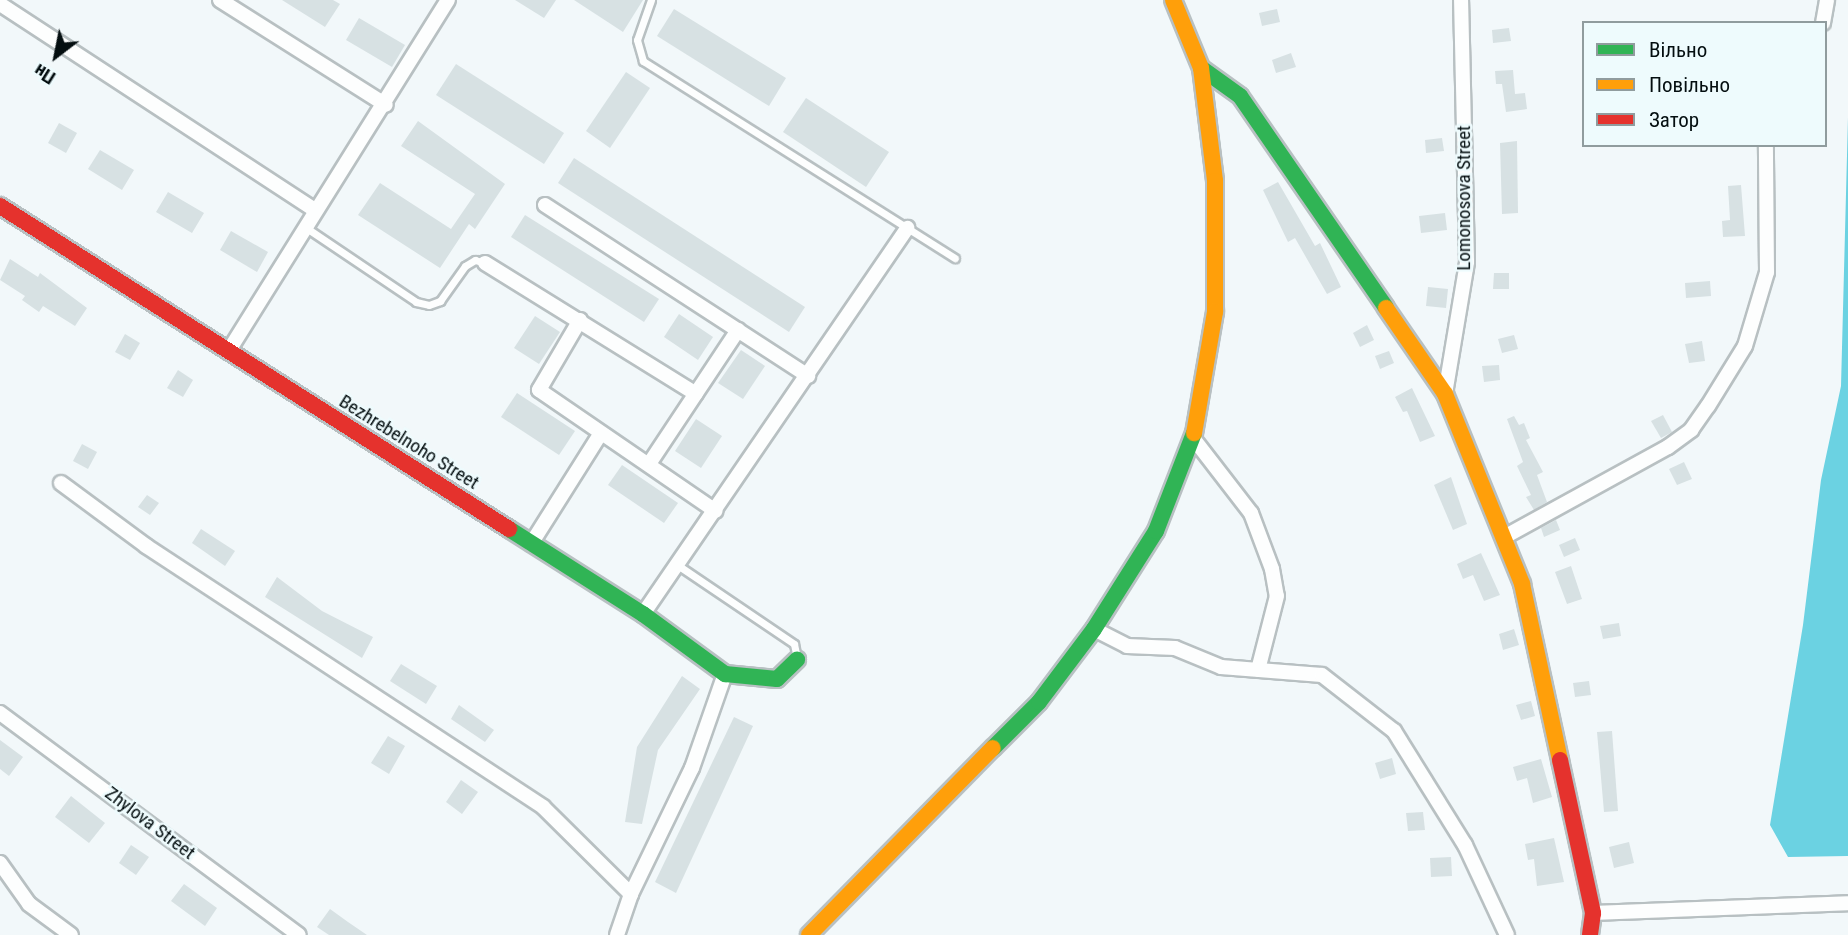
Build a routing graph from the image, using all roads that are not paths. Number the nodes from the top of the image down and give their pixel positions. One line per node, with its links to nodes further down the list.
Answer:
1 (220, 0): 10 (street)
2 (448, 0): 10 (street)
3 (651, 0): 16 (lane)
4 (1173, 0): 9 (street)
5 (1461, 0): 24 (street, Lomonosova Street)
6 (1827, 0): 8 (street)
7 (0, 4): 14 (street)
8 (1823, 21)
9 (1200, 68): 24 (street); 26 (street)
10 (386, 105): 14 (street)
11 (1766, 147): 30 (street)
12 (545, 205): 20 (street)
13 (0, 206): 21 (street, Bezhrebelnoho Street)
14 (315, 210): 15 (street)
15 (304, 226): 18 (lane); 21 (street)
16 (907, 228): 17 (lane); 22 (street)
17 (955, 258)
18 (485, 263): 19 (street)
19 (580, 320): 23 (street); 25 (street)
20 (738, 330): 22 (street); 23 (street)
21 (228, 352): 31 (street, Bezhrebelnoho Street)
22 (808, 376): 29 (street)
23 (696, 394): 27 (street)
24 (1445, 394): 30 (street)
25 (601, 433): 27 (street); 31 (street)
26 (1193, 438): 34 (street); 36 (street)
27 (649, 464): 29 (street)
28 (61, 483): 40 (street)
29 (716, 510): 32 (street)
30 (1506, 536): 42 (street)
31 (531, 544): 33 (street, Bezhrebelnoho Street)
32 (679, 566): 33 (street); 35 (lane)
33 (643, 614): 37 (street, Bezhrebelnoho Street)
34 (1094, 629): 36 (street); 46 (street)
35 (797, 660): 37 (street)
36 (1258, 670): 47 (street)
37 (724, 674): 40 (street)
38 (0, 713): 44 (street, Zhylova Street)
39 (0, 863): 43 (street)
40 (631, 894): 45 (street)
41 (1848, 904): 42 (street)
42 (1593, 914): 48 (street)
43 (71, 935)
44 (299, 935)
45 (617, 935)
46 (809, 935)
47 (1507, 935)
48 (1590, 935)

